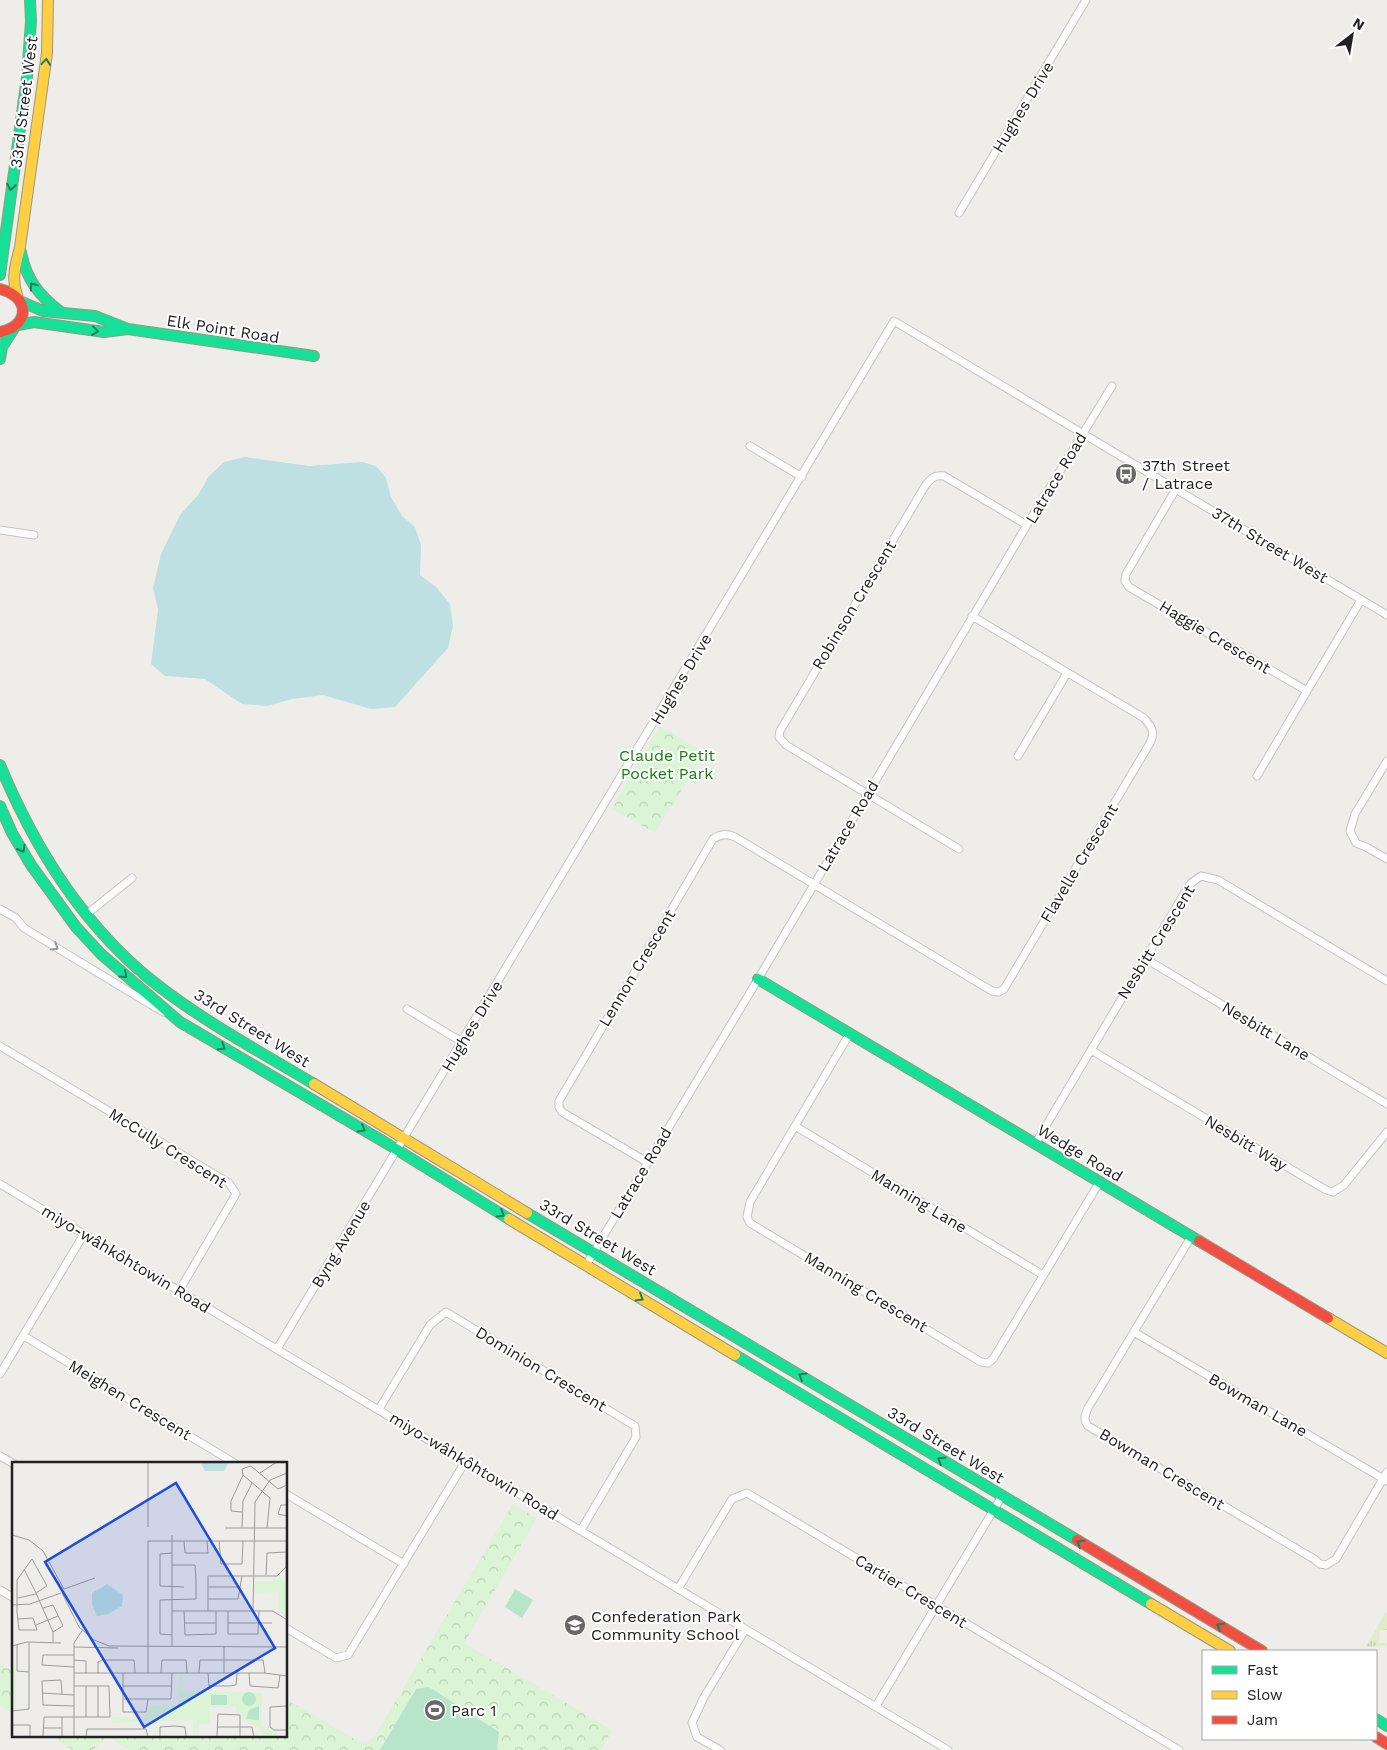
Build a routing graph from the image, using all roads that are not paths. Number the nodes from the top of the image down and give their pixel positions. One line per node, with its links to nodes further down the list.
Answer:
1 (30, 0): 5 (main road, 33rd Street West, one-way to 5)
2 (48, 0): 7 (main road, 33rd Street West, one-way to 2)
3 (1086, 0): 4 (street, Hughes Drive)
4 (959, 213)
5 (4, 231): 6 (main road); 8 (main road, 33rd Street West)
6 (0, 245)
7 (20, 247): 10 (main road, 33rd Street West); 11 (main road, one-way to 7)
8 (0, 275)
9 (0, 289): 10 (main road)
10 (20, 299): 11 (main road, Elk Point Road); 13 (main road, 33rd Street West)
11 (64, 314): 14 (main road, Elk Point Road)
12 (894, 321): 19 (street, 37th Street West); 21 (street, Hughes Drive)
13 (15, 328): 14 (main road, Elk Point Road, one-way to 14); 15 (main road); 17 (main road, 33rd Street West)
14 (128, 329): 16 (main road, Elk Point Road)
15 (0, 332)
16 (314, 356)
17 (0, 359)
18 (1112, 386): 19 (street, Latrace Road)
19 (1083, 434): 22 (street, 37th Street West); 23 (street, Latrace Road)
20 (750, 446): 21 (street)
21 (802, 477): 49 (street, Hughes Drive)
22 (1176, 489): 26 (street, 37th Street West); 30 (street, Haggie Crescent)
23 (1027, 525): 28 (street, Latrace Road); 35 (street, Robinson Crescent)
24 (0, 530): 25 (street)
25 (34, 535)
26 (1361, 600): 27 (street, 37th Street West); 30 (street)
27 (1387, 615)
28 (972, 616): 29 (street, Flavelle Crescent); 35 (street, Latrace Road)
29 (1067, 673): 31 (street); 40 (street, Flavelle Crescent)
30 (1307, 691): 34 (street)
31 (1018, 756)
32 (1387, 761): 38 (street)
33 (0, 765): 42 (main road, 33rd Street West)
34 (1257, 776)
35 (867, 794): 37 (street); 40 (street, Latrace Road)
36 (0, 806): 47 (main road, 33rd Street West, one-way to 47)
37 (959, 849)
38 (1387, 859)
39 (132, 878): 42 (street)
40 (814, 884): 44 (street, Latrace Road); 58 (street, Lennon Crescent)
41 (0, 909): 47 (street, 33rd Street West, one-way to 47)
42 (87, 914): 55 (main road, 33rd Street West)
43 (1146, 959): 45 (street, Nesbitt Crescent); 51 (street, Nesbitt Crescent); 52 (street, Nesbitt Lane)
44 (758, 979): 48 (main road, Wedge Road); 58 (street, Latrace Road)
45 (1387, 982)
46 (406, 1009): 49 (street)
47 (180, 1022): 57 (main road, 33rd Street West, one-way to 57)
48 (850, 1033): 53 (street, Manning Crescent); 56 (main road, Wedge Road)
49 (462, 1042): 55 (street, Hughes Drive)
50 (0, 1046): 66 (street, McCully Crescent)
51 (1091, 1050): 54 (street, Nesbitt Way); 56 (street, Nesbitt Crescent)
52 (1387, 1104)
53 (795, 1126): 65 (street, Manning Lane); 65 (street, Manning Crescent)
54 (1387, 1132)
55 (404, 1138): 57 (street, Byng Avenue); 63 (main road, 33rd Street West)
56 (1035, 1144): 59 (main road, Wedge Road)
57 (397, 1150): 64 (main road, 33rd Street West, one-way to 64); 69 (street, Byng Avenue)
58 (647, 1162): 63 (street, Latrace Road)
59 (1099, 1183): 62 (main road, Wedge Road); 65 (street, Manning Crescent)
60 (0, 1184): 61 (street, miyo-wâhkôhtowin Road)
61 (84, 1234): 66 (street, miyo-wâhkôhtowin Road); 68 (street)
62 (1191, 1237): 67 (street, Bowman Crescent); 70 (main road, Wedge Road)
63 (594, 1252): 64 (street, Latrace Road); 80 (main road, 33rd Street West, one-way to 63)
64 (586, 1266): 81 (main road, 33rd Street West, one-way to 81)
65 (1043, 1275)
66 (179, 1291): 69 (street, miyo-wâhkôhtowin Road)
67 (1134, 1332): 78 (street, Bowman Lane); 78 (street, Bowman Crescent)
68 (24, 1336): 71 (street); 74 (street, Meighen Crescent)
69 (277, 1349): 72 (street, miyo-wâhkôhtowin Road)
70 (1387, 1353)
71 (0, 1374)
72 (379, 1409): 75 (street, miyo-wâhkôhtowin Road); 82 (street, Dominion Crescent)
73 (0, 1456): 76 (street)
74 (233, 1462)
75 (465, 1462): 82 (street, miyo-wâhkôhtowin Road); 83 (street)
76 (12, 1463)
77 (1387, 1472): 78 (street, Bowman Crescent)
78 (1385, 1480)
79 (288, 1495): 83 (street)
80 (1002, 1496): 81 (street); 91 (main road, 33rd Street West, one-way to 80)
81 (994, 1510): 87 (street); 90 (main road, 33rd Street West)
82 (580, 1530): 84 (street, miyo-wâhkôhtowin Road)
83 (404, 1564): 88 (street)
84 (678, 1589): 87 (street, Cartier Crescent); 89 (street, miyo-wâhkôhtowin Road)
85 (0, 1590): 86 (street)
86 (12, 1597)
87 (936, 1606): 92 (street); 95 (street, Cartier Crescent)
88 (288, 1629)
89 (746, 1630): 92 (street, miyo-wâhkôhtowin Road); 93 (street)
90 (1228, 1650)
91 (1260, 1650)
92 (876, 1706): 94 (street, miyo-wâhkôhtowin Road)
93 (720, 1750)
94 (948, 1750)
95 (1179, 1750)

